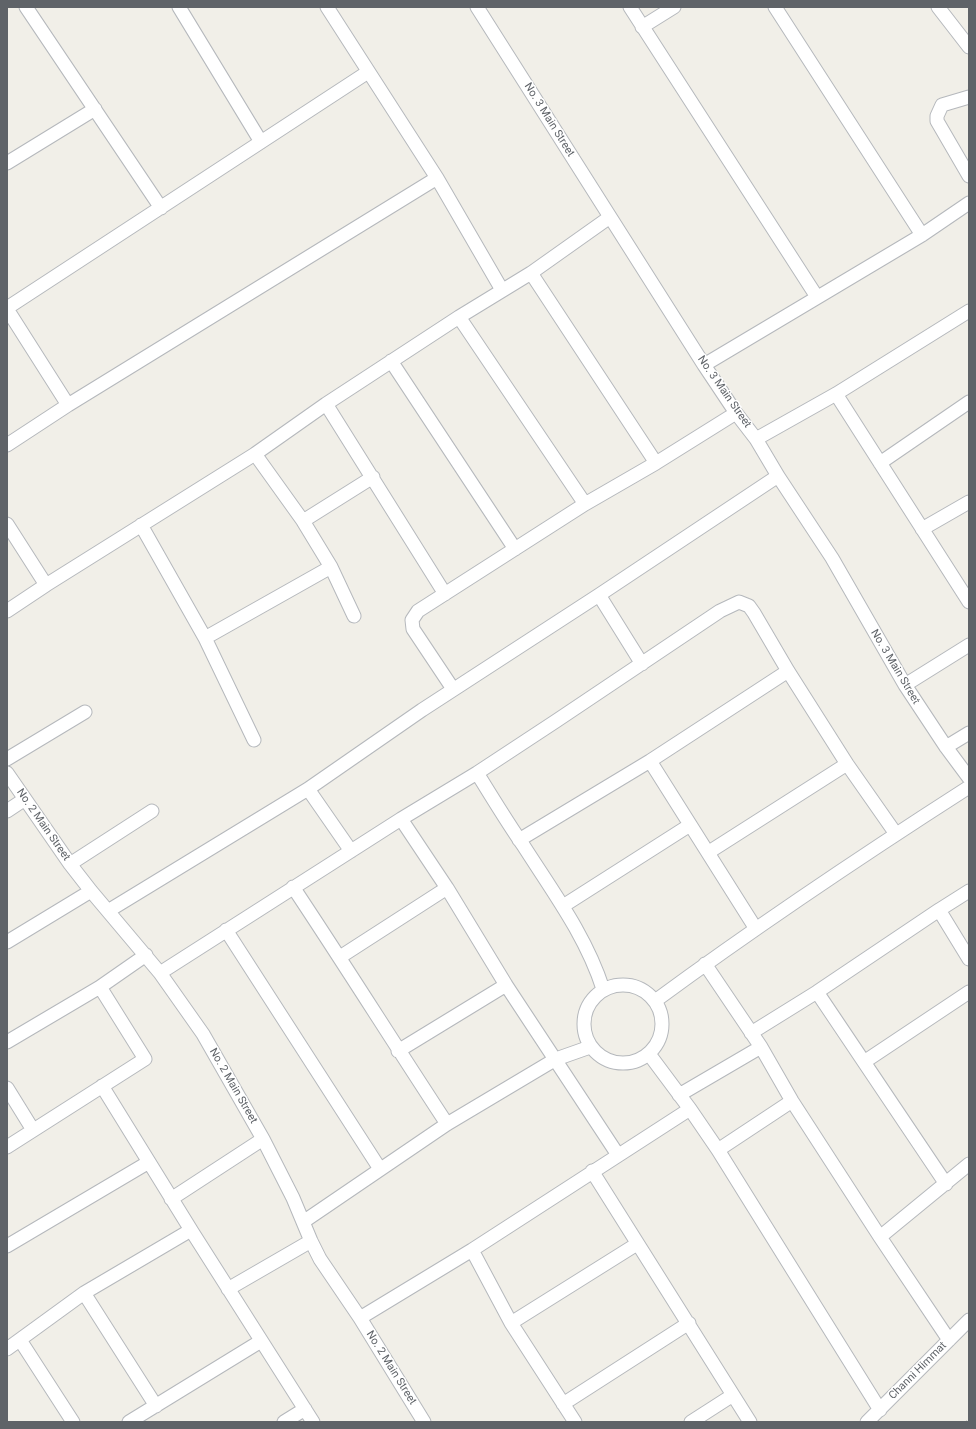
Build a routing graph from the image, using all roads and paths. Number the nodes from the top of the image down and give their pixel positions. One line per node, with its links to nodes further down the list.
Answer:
1 (26, 7): 13 (street)
2 (179, 7): 14 (street)
3 (326, 7): 11 (street)
4 (477, 7): 20 (street, No. 3 Main Street)
5 (630, 7): 9 (street)
6 (674, 7): 9 (street)
7 (775, 7): 21 (street)
8 (938, 7): 10 (street)
9 (642, 27): 24 (street)
10 (969, 47)
11 (368, 72): 14 (street); 17 (street)
12 (969, 97): 16 (street)
13 (95, 109): 15 (street); 19 (street)
14 (261, 142): 19 (street)
15 (7, 163)
16 (969, 176)
17 (437, 178): 23 (street); 33 (street)
18 (969, 202): 21 (street)
19 (161, 208): 25 (street)
20 (610, 217): 22 (street); 29 (street, No. 3 Main Street)
21 (922, 235): 24 (street)
22 (531, 272): 23 (street); 38 (street)
23 (502, 290): 27 (street)
24 (817, 297): 29 (street)
25 (7, 309): 33 (street)
26 (969, 311): 30 (street)
27 (459, 317): 28 (street); 43 (street)
28 (391, 361): 32 (street); 48 (street)
29 (704, 365): 34 (street, No. 3 Main Street)
30 (836, 394): 35 (street); 39 (street)
31 (969, 402): 39 (street)
32 (326, 404): 37 (street); 41 (street)
33 (68, 405): 36 (street)
34 (736, 413): 35 (street, No. 3 Main Street); 38 (street)
35 (756, 439): 40 (street, No. 3 Main Street)
36 (7, 445)
37 (255, 454): 44 (street); 46 (street)
38 (656, 463): 43 (street)
39 (880, 463): 47 (street)
40 (778, 476): 52 (street); 60 (street, No. 3 Main Street)
41 (373, 477): 44 (street); 51 (street)
42 (969, 502): 47 (street)
43 (585, 504): 48 (street)
44 (303, 521): 49 (street)
45 (7, 524): 50 (street)
46 (141, 525): 50 (street); 56 (street)
47 (922, 529): 53 (street)
48 (515, 549): 51 (street)
49 (331, 567): 55 (street); 56 (street)
50 (46, 585): 54 (street)
51 (445, 594): 61 (street)
52 (599, 595): 58 (street); 61 (street)
53 (969, 602)
54 (7, 611)
55 (354, 616)
56 (205, 638): 64 (street)
57 (969, 645): 60 (street)
58 (642, 664): 59 (street); 70 (street)
59 (788, 670): 67 (street); 68 (street)
60 (905, 685): 65 (street, No. 3 Main Street)
61 (453, 689): 73 (street)
62 (86, 712): 66 (street)
63 (969, 733): 65 (street)
64 (254, 740)
65 (946, 747): 71 (street, No. 3 Main Street)
66 (7, 759)
67 (650, 761): 78 (street); 80 (street)
68 (847, 764): 79 (street); 82 (street)
69 (7, 773): 74 (street, No. 2 Main Street)
70 (477, 773): 77 (street); 80 (street)
71 (969, 778)
72 (969, 787): 79 (street)
73 (308, 789): 81 (street); 90 (street)
74 (25, 799): 75 (street); 83 (street, No. 2 Main Street)
75 (7, 811)
76 (152, 811): 83 (street)
77 (401, 819): 81 (street); 85 (street)
78 (690, 825): 82 (street); 88 (street)
79 (896, 834): 91 (street)
80 (519, 840): 88 (street)
81 (351, 851): 84 (street)
82 (709, 852): 91 (street)
83 (70, 864): 86 (street, No. 2 Main Street)
84 (293, 887): 92 (street); 95 (street)
85 (447, 888): 95 (street); 99 (street)
86 (91, 891): 90 (street, No. 2 Main Street); 93 (street)
87 (969, 891): 89 (street)
88 (563, 906): 101 (street)
89 (939, 910): 96 (street); 102 (street)
90 (108, 911): 94 (street, No. 2 Main Street)
91 (756, 929): 97 (street)
92 (226, 930): 98 (street); 126 (street)
93 (8, 940)
94 (146, 955): 98 (street, No. 2 Main Street); 100 (street)
95 (340, 957): 109 (street)
96 (969, 959)
97 (705, 964): 104 (street); 105 (street)
98 (160, 973): 120 (street, No. 2 Main Street)
99 (506, 985): 109 (street); 111 (street)
100 (100, 987): 106 (street); 113 (street)
101 (603, 989): 104 (street); 107 (street)
102 (817, 992): 105 (street); 112 (street)
103 (969, 992): 112 (street)
104 (655, 1001): 110 (street)
105 (751, 1033): 108 (street)
106 (7, 1042)
107 (590, 1047): 110 (street); 111 (street)
108 (761, 1047): 115 (street); 116 (street)
109 (398, 1051): 118 (street)
110 (649, 1054): 115 (street)
111 (556, 1059): 118 (street); 123 (street)
112 (864, 1062): 128 (street)
113 (102, 1086): 119 (street); 124 (street)
114 (7, 1088): 119 (street)
115 (679, 1095): 117 (street)
116 (792, 1101): 122 (street); 132 (street)
117 (690, 1109): 122 (street); 123 (street)
118 (447, 1124): 126 (street)
119 (33, 1130): 121 (street)
120 (263, 1138): 129 (street); 130 (street, No. 2 Main Street)
121 (7, 1147)
122 (718, 1150): 151 (street)
123 (618, 1155): 127 (street)
124 (149, 1162): 129 (street); 135 (street)
125 (969, 1164): 128 (street)
126 (380, 1169): 130 (street)
127 (592, 1171): 134 (street); 136 (street)
128 (946, 1184): 132 (street)
129 (171, 1198): 131 (street)
130 (304, 1222): 133 (street, No. 2 Main Street)
131 (191, 1230): 137 (street); 138 (street)
132 (880, 1237): 145 (street)
133 (311, 1241): 137 (street); 139 (street, No. 2 Main Street)
134 (637, 1244): 141 (street); 142 (street)
135 (7, 1246)
136 (472, 1250): 139 (street); 141 (street)
137 (228, 1289): 144 (street)
138 (84, 1293): 143 (street); 149 (street)
139 (360, 1318): 156 (street, No. 2 Main Street)
140 (969, 1320): 145 (street, Channi Himmat)
141 (511, 1323): 148 (street)
142 (689, 1323): 147 (street); 148 (street)
143 (20, 1340): 146 (street); 152 (street)
144 (261, 1340): 149 (street); 150 (street)
145 (949, 1340): 151 (street, Channi Himmat)
146 (7, 1349)
147 (734, 1395): 158 (street); 159 (street)
148 (563, 1404): 157 (street)
149 (156, 1406): 153 (street)
150 (305, 1409): 154 (street); 155 (street)
151 (880, 1410): 160 (street, Channi Himmat)
152 (73, 1422)
153 (129, 1422)
154 (284, 1422)
155 (313, 1422)
156 (424, 1422)
157 (575, 1422)
158 (691, 1422)
159 (750, 1422)
160 (867, 1422)

